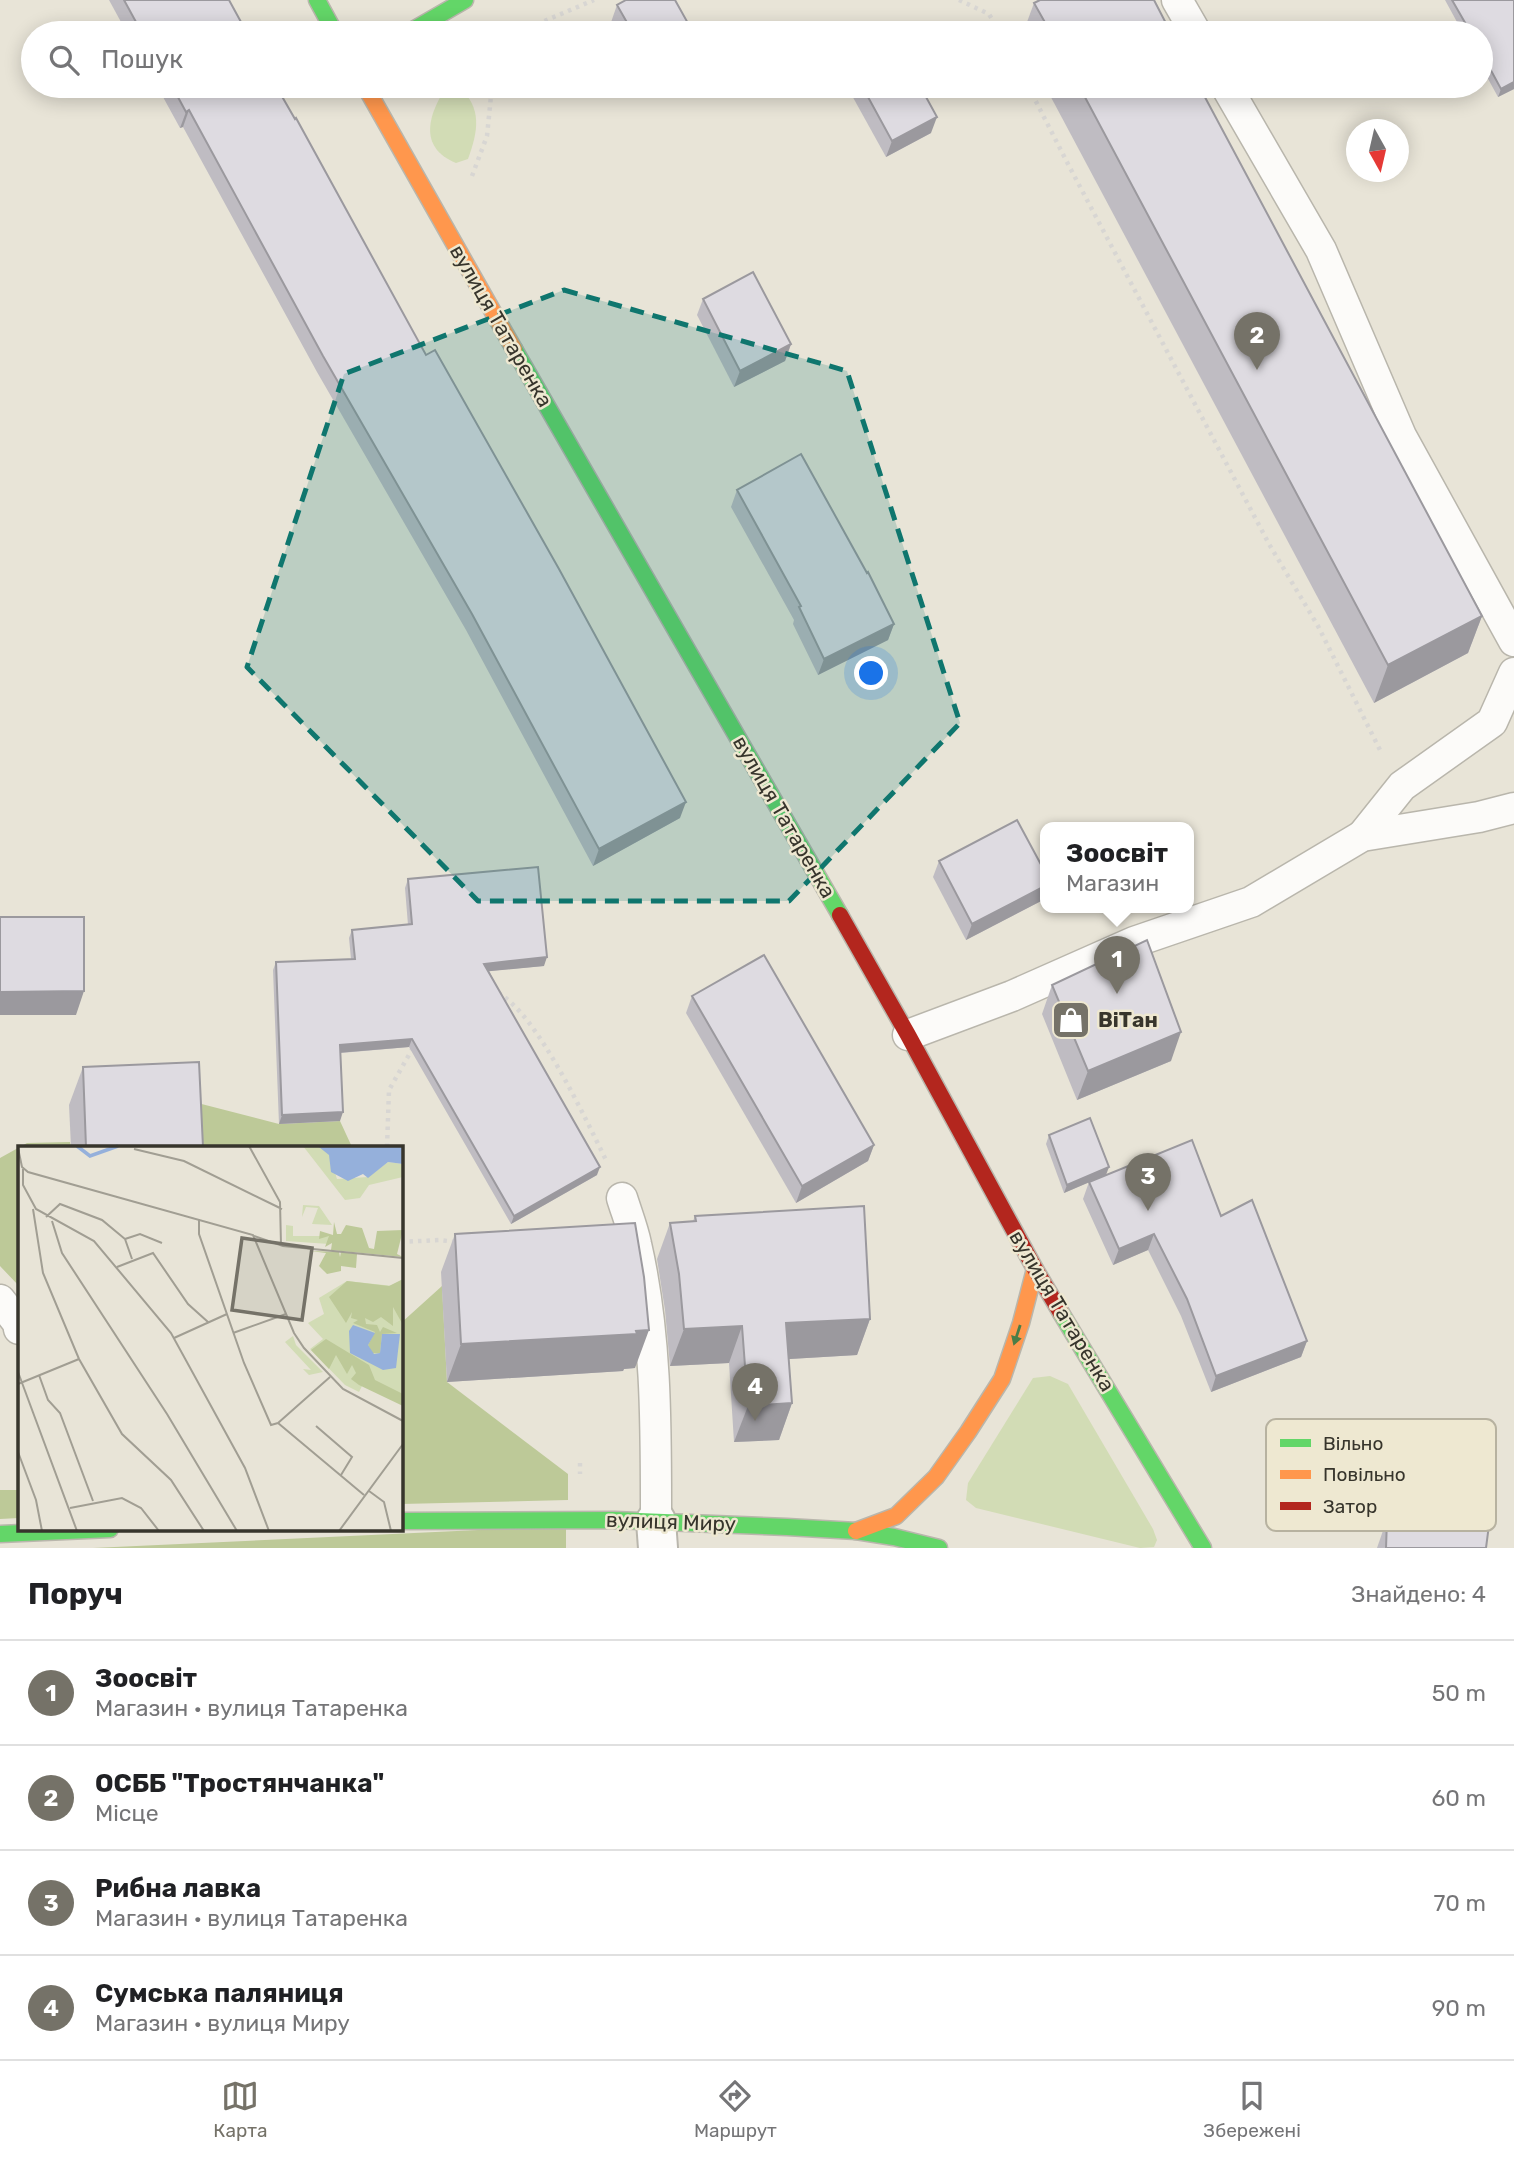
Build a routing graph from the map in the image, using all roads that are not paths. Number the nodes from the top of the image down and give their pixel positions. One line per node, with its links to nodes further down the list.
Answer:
1 (317, 0): 4 (main road)
2 (465, 0): 5 (main road)
3 (1177, 0): 6 (lane)
4 (328, 21)
5 (429, 21)
6 (1189, 21)
7 (372, 98): 13 (main road, вулиця Татаренка)
8 (1233, 98): 9 (lane)
9 (1514, 641)
10 (1514, 673): 12 (lane)
11 (1514, 808): 12 (lane)
12 (1362, 836): 13 (lane)
13 (908, 1035): 15 (main road, вулиця Татаренка)
14 (622, 1198): 22 (lane)
15 (1035, 1269): 20 (main road, one-way to 20); 24 (main road, вулиця Татаренка)
16 (0, 1300): 17 (lane)
17 (18, 1323)
18 (402, 1521): 22 (main road, вулиця Миру)
19 (39, 1531): 21 (main road)
20 (856, 1531): 22 (main road, вулиця Миру); 23 (main road, вулиця Миру)
21 (0, 1534)
22 (657, 1535)
23 (939, 1548)
24 (1203, 1548)

